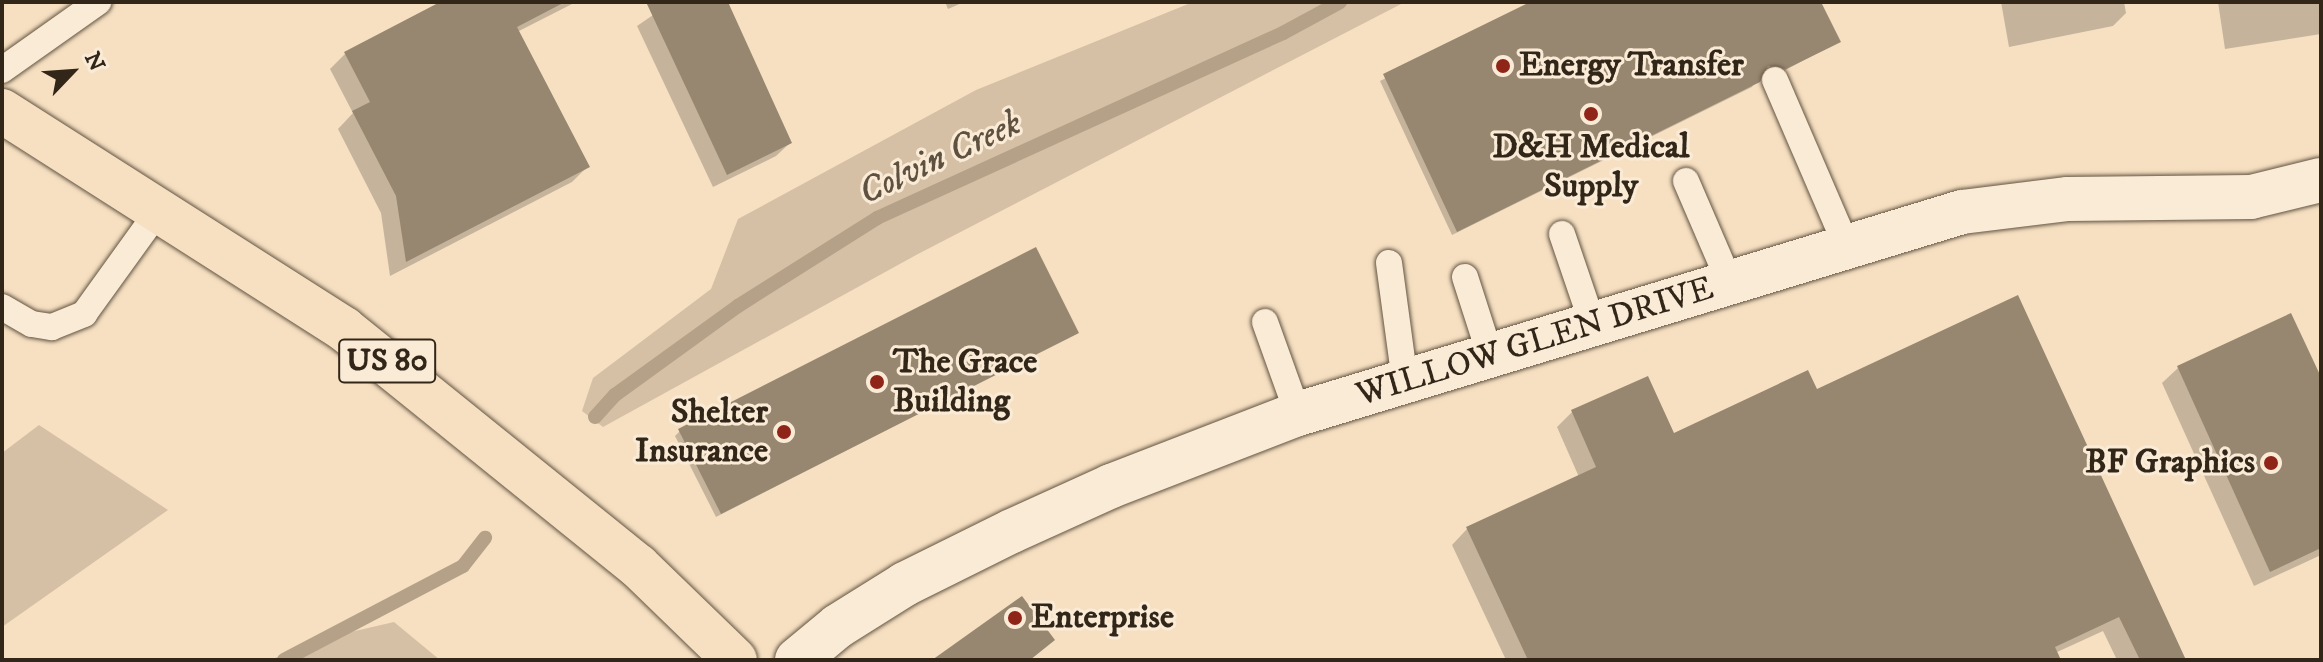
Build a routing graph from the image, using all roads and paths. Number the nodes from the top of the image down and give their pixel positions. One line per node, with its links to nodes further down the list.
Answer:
1 (98, 2): 2 (lane)
2 (2, 70)
3 (1775, 80): 9 (lane)
4 (2, 111): 7 (main road, US 80)
5 (2321, 180): 9 (street, WILLOW GLEN DRIVE)
6 (1686, 181): 12 (lane)
7 (159, 210): 13 (lane); 19 (main road, US 80)
8 (1562, 234): 15 (lane)
9 (1847, 247): 12 (street, WILLOW GLEN DRIVE)
10 (1389, 263): 17 (lane)
11 (1465, 277): 16 (lane)
12 (1730, 283): 15 (street, WILLOW GLEN DRIVE)
13 (2, 307)
14 (1265, 322): 18 (lane)
15 (1593, 325): 16 (street, WILLOW GLEN DRIVE)
16 (1490, 355): 17 (street, WILLOW GLEN DRIVE)
17 (1405, 381): 18 (street, WILLOW GLEN DRIVE)
18 (1298, 414): 20 (street, WILLOW GLEN DRIVE)
19 (735, 660)
20 (797, 660)

